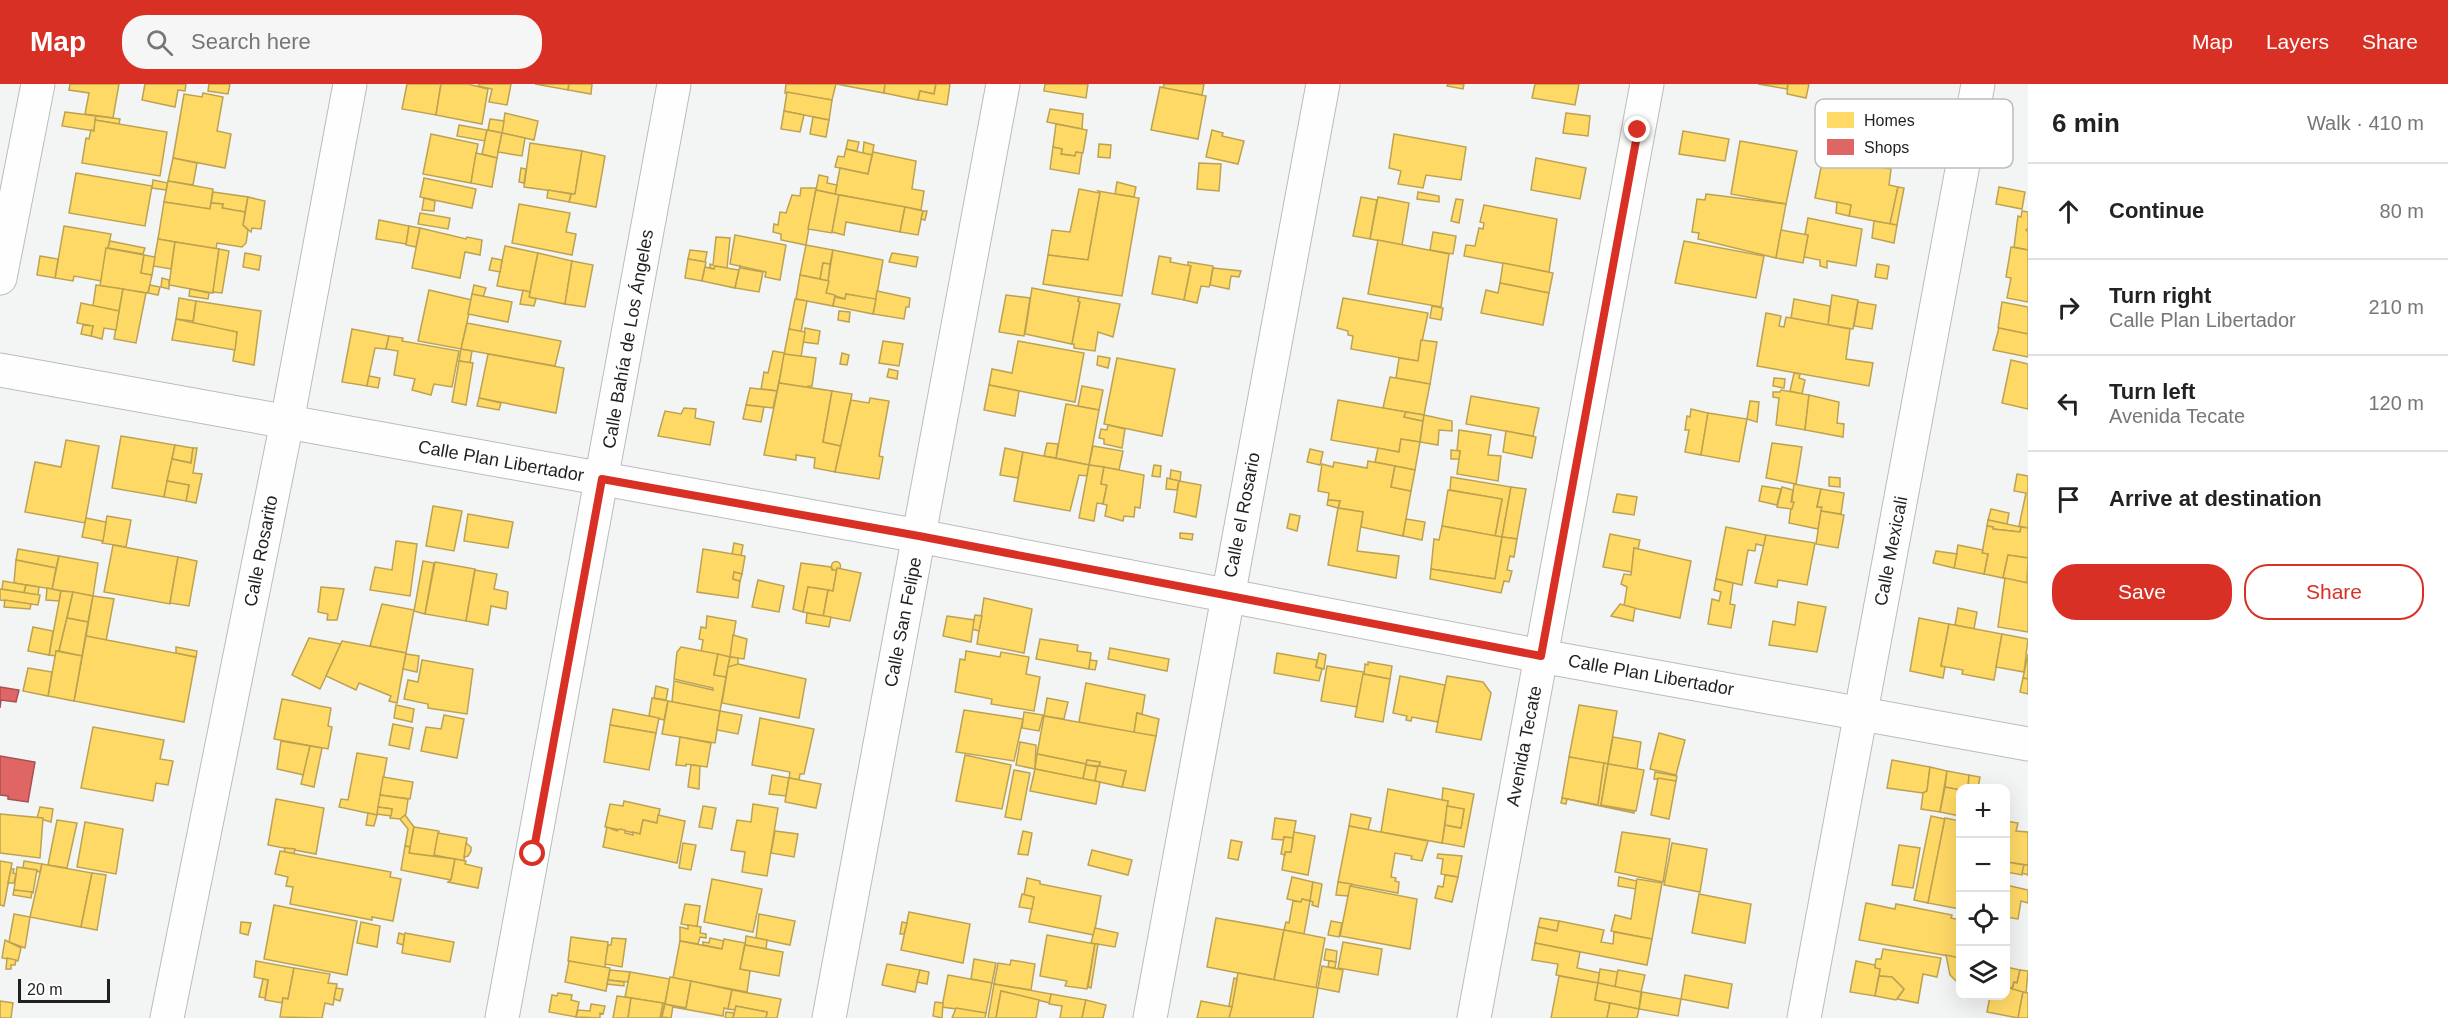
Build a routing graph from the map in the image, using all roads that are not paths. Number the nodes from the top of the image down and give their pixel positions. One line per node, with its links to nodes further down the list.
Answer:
1 (38, 84): 10 (street)
2 (350, 84): 12 (street, Calle Rosarito)
3 (674, 84): 13 (street, Calle Bahía de Los Ángeles)
4 (1003, 84): 14 (street, Calle San Felipe)
5 (1323, 84): 15 (street, Calle el Rosario)
6 (1647, 84): 16 (street, Avenida Tecate)
7 (1978, 84): 8 (street, Calle Mexicali)
8 (1975, 99)
9 (1962, 168): 17 (street, Calle Mexicali)
10 (0, 278)
11 (0, 370): 12 (street, Calle Plan Libertador)
12 (287, 422): 13 (street, Calle Plan Libertador); 19 (street, Calle Rosarito)
13 (602, 479): 14 (street, Calle Plan Libertador); 20 (street, Calle Bahía de Los Ángeles)
14 (919, 536): 15 (street, Calle Plan Libertador); 21 (street, Calle San Felipe)
15 (1227, 596): 16 (street, Calle Plan Libertador); 22 (street, Calle el Rosario)
16 (1541, 656): 17 (street, Calle Plan Libertador); 23 (street, Avenida Tecate)
17 (1861, 713): 18 (street, Calle Plan Libertador); 24 (street, Calle Mexicali)
18 (2028, 744)
19 (167, 1018)
20 (502, 1018)
21 (829, 1018)
22 (1150, 1018)
23 (1474, 1018)
24 (1804, 1018)

